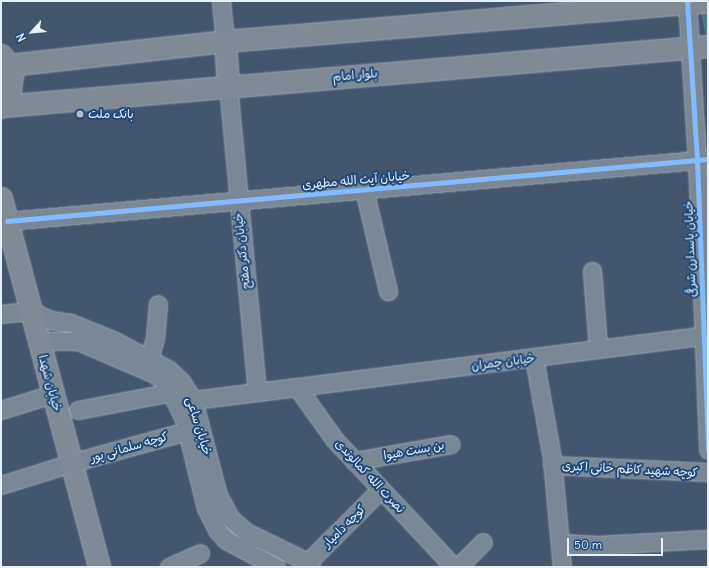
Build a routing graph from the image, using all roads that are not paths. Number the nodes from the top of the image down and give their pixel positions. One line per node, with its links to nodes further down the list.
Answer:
1 (221, 1): 3 (street)
2 (693, 2): 3 (main road); 4 (street, خیابان پاسدارن شرقی)
3 (225, 40): 5 (main road); 6 (main road)
4 (700, 47): 6 (main road, بلوار امام); 8 (street, خیابان پاسدارن شرقی)
5 (5, 60): 7 (main road)
6 (228, 85): 7 (main road, بلوار امام); 11 (street, خیابان دکتر مفتح)
7 (1, 107)
8 (703, 159): 9 (street, خیابان آیت الله مطهری); 18 (street, خیابان پاسدارن شرقی)
9 (364, 189): 11 (street, خیابان آیت الله مطهری); 14 (street)
10 (1, 198): 12 (main road, خیابان شهدا)
11 (237, 201): 12 (street, خیابان آیت الله مطهری); 25 (street, خیابان دکتر مفتح)
12 (6, 221): 16 (main road, خیابان شهدا)
13 (592, 271): 20 (street)
14 (388, 291)
15 (158, 304): 22 (street)
16 (30, 311): 17 (street); 19 (main road, خیابان شهدا); 22 (street, خیابان ساعی)
17 (1, 314)
18 (706, 335): 20 (street, خیابان چمران); 32 (street, خیابان پاسدارن شرقی)
19 (38, 341): 24 (street, خیابان ساعی); 26 (main road, خیابان شهدا)
20 (598, 347): 21 (street, خیابان چمران)
21 (534, 358): 23 (street, خیابان چمران); 35 (street)
22 (149, 359): 27 (street, خیابان ساعی)
23 (298, 386): 25 (street); 33 (street, نصرت الله کمالوندی)
24 (172, 392): 29 (street); 30 (street, خیابان ساعی)
25 (257, 392): 27 (street)
26 (52, 394): 28 (street); 34 (main road, خیابان شهدا)
27 (193, 400): 43 (street, خیابان ساعی)
28 (1, 410)
29 (78, 410)
30 (186, 430): 34 (street, کوچه سلمانی پور); 46 (street, خیابان ساعی)
31 (451, 444): 33 (street, بن بست هیوا)
32 (708, 450)
33 (354, 461): 38 (street, نصرت الله کمالوندی)
34 (71, 463): 37 (street, کوچه سلمانی پور); 44 (main road, خیابان شهدا)
35 (552, 465): 36 (street, کوچه شهید کاظم خانی اکبری); 41 (street)
36 (708, 472)
37 (1, 486)
38 (381, 489): 43 (street, کوچه دامیار); 47 (street, نصرت الله کمالوندی)
39 (708, 539): 41 (street)
40 (483, 542): 48 (street)
41 (560, 543): 49 (street)
42 (200, 554): 45 (street)
43 (307, 566)
44 (99, 567)
45 (170, 567)
46 (276, 567)
47 (454, 567)
48 (458, 567)
49 (562, 567)

